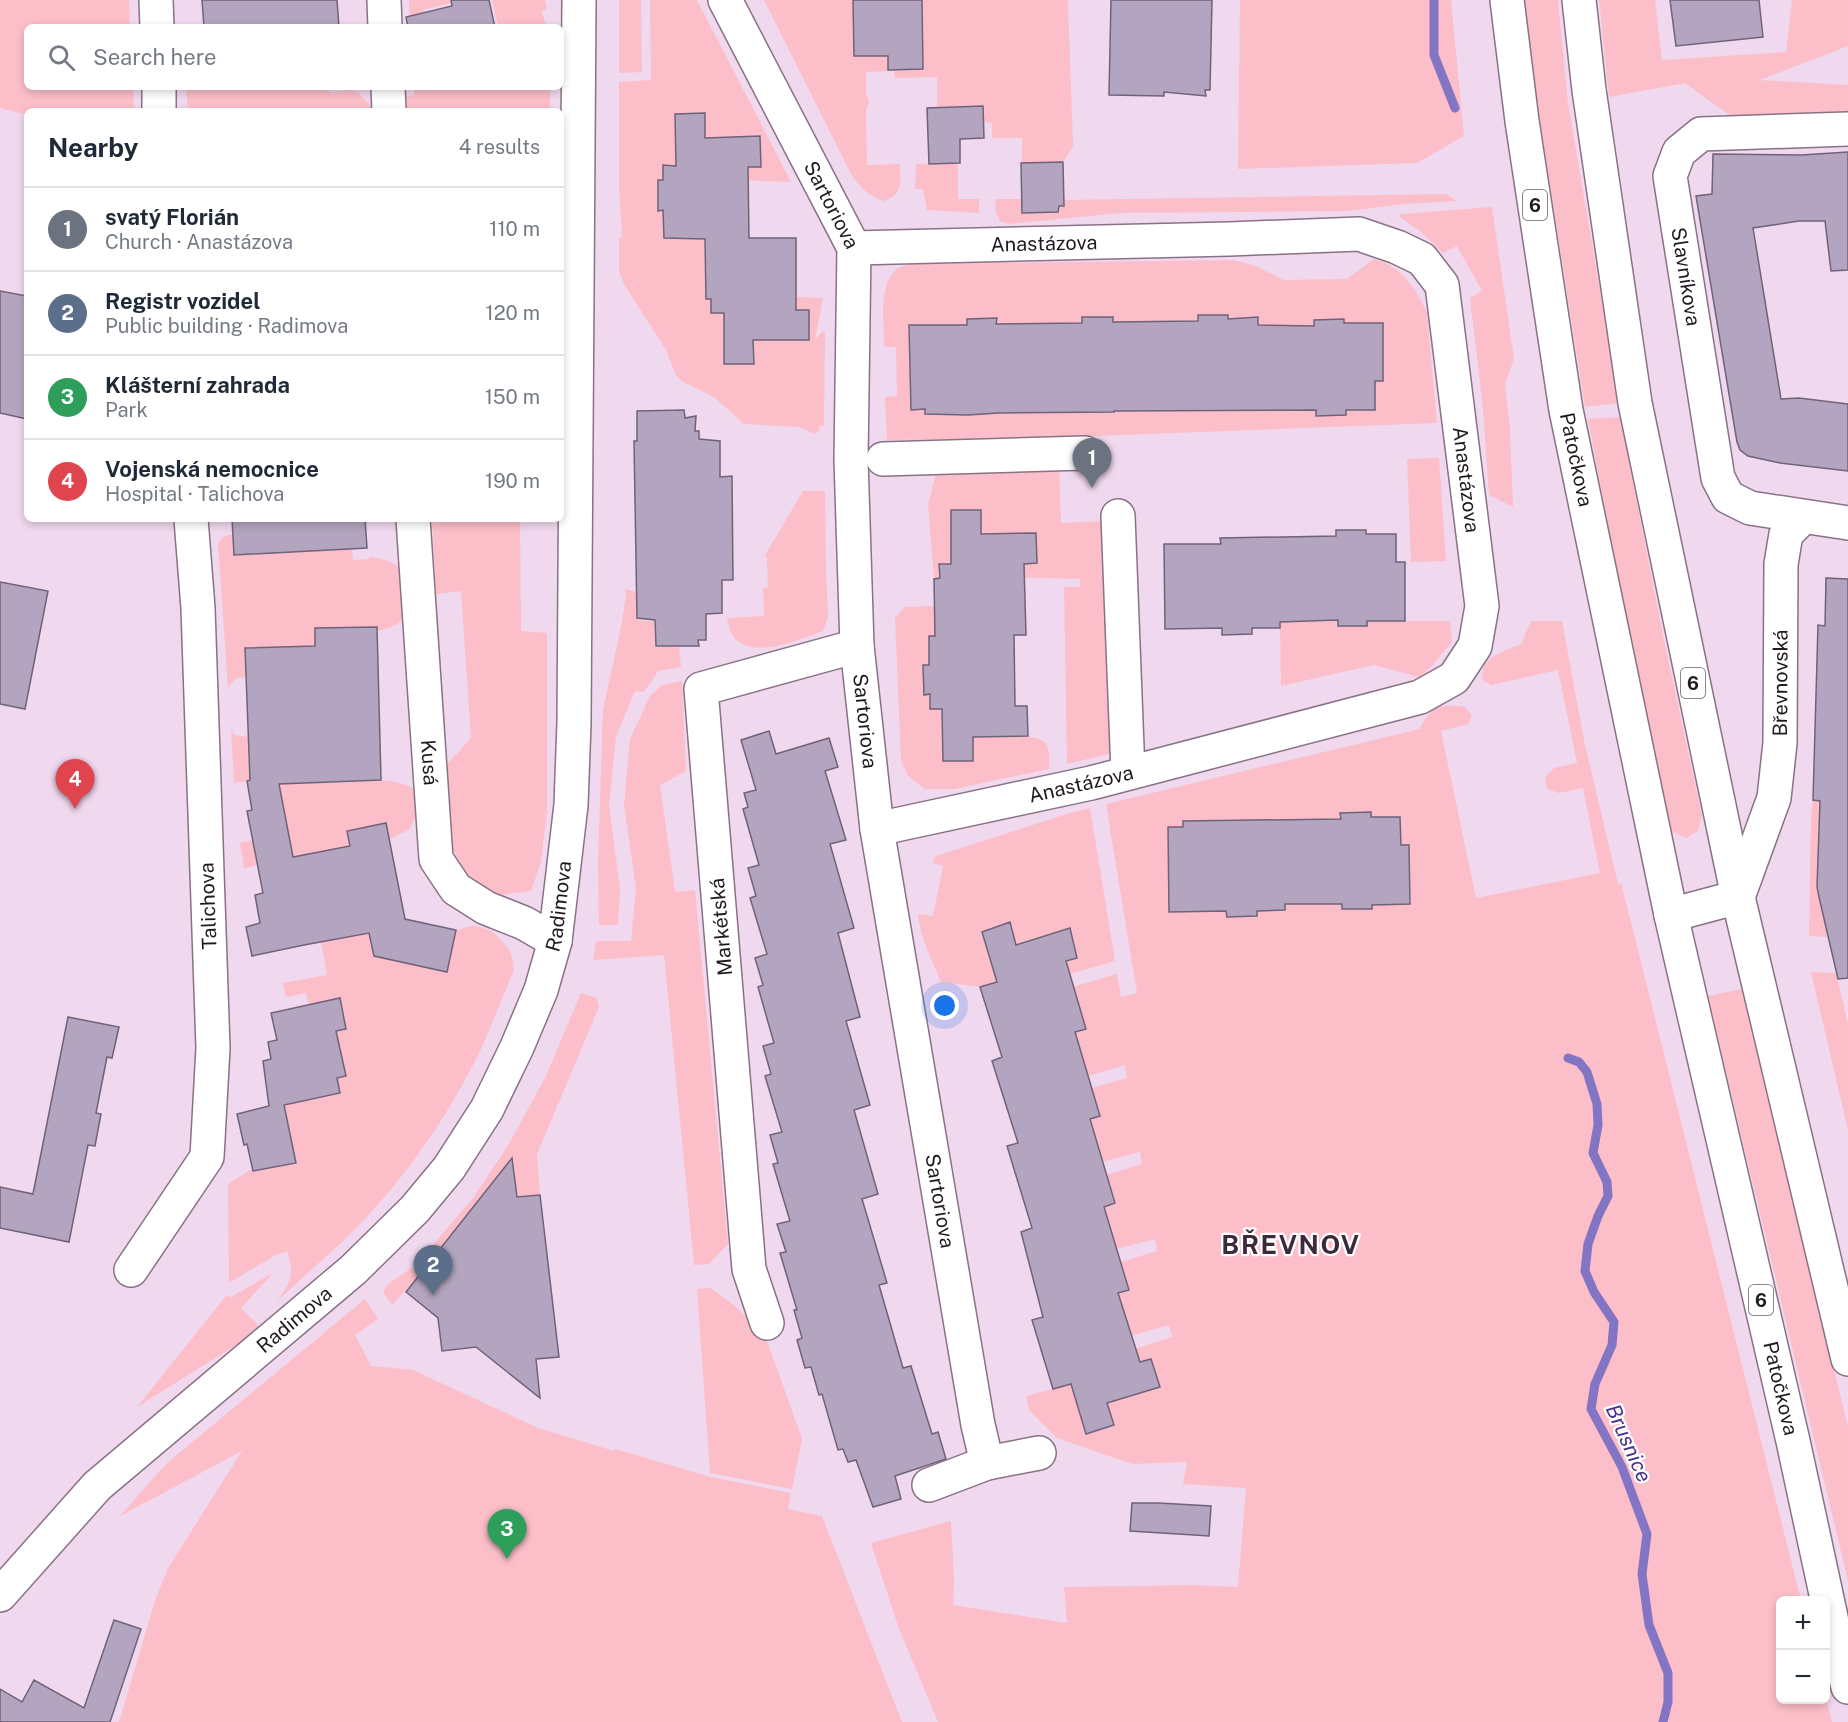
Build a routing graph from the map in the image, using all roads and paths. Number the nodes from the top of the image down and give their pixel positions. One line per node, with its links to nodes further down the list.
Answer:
1 (156, 0): 7 (street)
2 (384, 0): 8 (street)
3 (579, 0): 27 (street, Radimova)
4 (725, 0): 14 (street, Sartoriova)
5 (1507, 0): 26 (street, Patočkova / 6)
6 (1579, 0): 25 (street, 6)
7 (157, 24)
8 (385, 24)
9 (159, 90): 11 (street)
10 (388, 90): 12 (street)
11 (159, 108)
12 (389, 108)
13 (1841, 130): 18 (street, Slavníkova)
14 (854, 248): 22 (street, Sartoriova); 23 (street, Anastázova)
15 (1085, 453): 16 (street)
16 (883, 459)
17 (1118, 516): 23 (street)
18 (1803, 517): 21 (street); 25 (street, Břevnovská)
19 (190, 522): 28 (street, Talichova)
20 (414, 522): 27 (street, Kusá)
21 (1848, 523)
22 (856, 646): 24 (street, Sartoriova); 29 (street, Markétská)
23 (1128, 773): 24 (street, Anastázova)
24 (877, 829): 32 (street, Sartoriova)
25 (1738, 897): 26 (street); 30 (street, 6)
26 (1671, 915): 35 (street, Patočkova / 6)
27 (555, 942): 34 (street, Radimova)
28 (131, 1270)
29 (767, 1323)
30 (1848, 1359)
31 (1039, 1453): 32 (street)
32 (987, 1463): 33 (street)
33 (928, 1485)
34 (0, 1595)
35 (1841, 1630): 36 (street, Patočkova / 6)
36 (1848, 1687)

